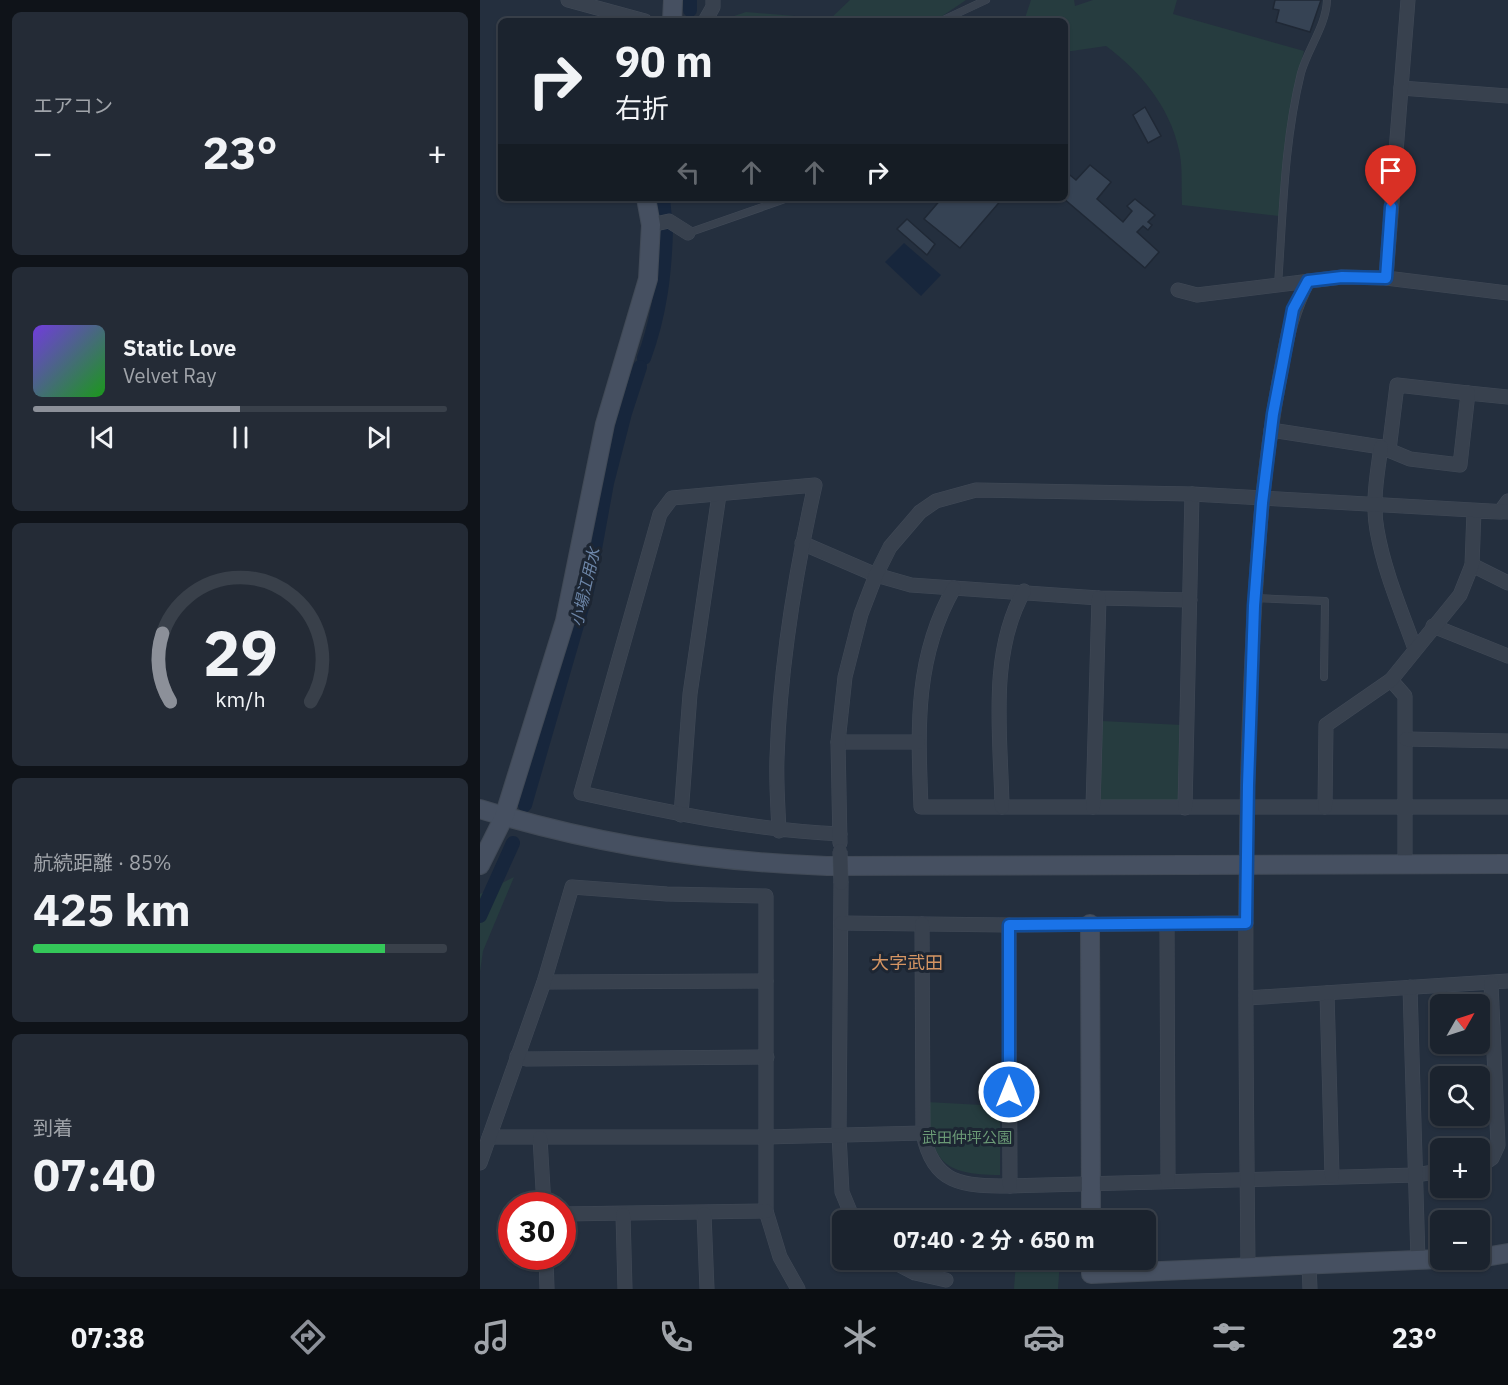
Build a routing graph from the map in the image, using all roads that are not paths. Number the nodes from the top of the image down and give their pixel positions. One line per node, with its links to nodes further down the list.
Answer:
1 (568, 0): 7 (street)
2 (673, 0): 8 (street)
3 (713, 0): 9 (street)
4 (986, 0): 10 (lane)
5 (1327, 0): 19 (lane)
6 (1408, 0): 11 (street)
7 (634, 18)
8 (672, 18)
9 (707, 18)
10 (947, 18)
11 (1401, 88): 12 (street); 17 (street)
12 (1508, 96)
13 (647, 201): 15 (street)
14 (779, 201): 16 (lane)
15 (651, 225): 16 (street); 59 (street)
16 (688, 233)
17 (1386, 278): 18 (street); 21 (street)
18 (1308, 281): 19 (street); 24 (street)
19 (1278, 285): 20 (street)
20 (1178, 290)
21 (1508, 293)
22 (1468, 393): 23 (street); 25 (street); 25 (street)
23 (1508, 397)
24 (1271, 430): 25 (street); 28 (street)
25 (1385, 449): 29 (street)
26 (1192, 494): 28 (street); 34 (street); 40 (street)
27 (719, 495): 32 (street); 58 (street); 58 (street)
28 (1262, 497): 29 (street); 39 (street)
29 (1376, 507): 31 (street); 42 (street)
30 (1505, 508): 31 (street)
31 (1474, 511): 33 (street)
32 (802, 543): 34 (street); 60 (street)
33 (1472, 565): 35 (street); 41 (street)
34 (876, 574): 36 (street); 47 (street)
35 (1508, 583)
36 (954, 588): 37 (street); 49 (street)
37 (1024, 591): 38 (street); 50 (street)
38 (1099, 598): 40 (street); 51 (street)
39 (1255, 598): 44 (lane); 55 (street)
40 (1190, 600): 54 (street)
41 (1433, 626): 42 (street); 43 (street)
42 (1415, 649): 45 (street)
43 (1508, 656)
44 (1324, 677)
45 (1391, 680): 46 (street); 52 (street)
46 (1406, 739): 48 (street); 56 (street)
47 (838, 741): 49 (street); 61 (street)
48 (1508, 741)
49 (918, 742): 50 (street)
50 (1002, 807): 51 (street)
51 (1093, 807): 54 (street)
52 (1325, 807): 55 (street); 56 (street)
53 (1508, 807): 56 (street)
54 (1185, 808): 55 (street)
55 (1247, 808): 65 (street)
56 (1405, 808): 62 (street)
57 (480, 809): 59 (street)
58 (681, 815): 60 (street)
59 (504, 816): 64 (street); 65 (street)
60 (779, 831): 61 (street)
61 (840, 834): 66 (street, bridge)
62 (1405, 863): 63 (street); 65 (street)
63 (1508, 864)
64 (480, 865)
65 (1247, 865): 67 (street)
66 (841, 923): 68 (street); 82 (street)
67 (1246, 923): 70 (street); 78 (street)
68 (922, 924): 71 (street); 81 (street)
69 (1090, 924): 70 (street); 71 (street); 93 (street)
70 (1167, 924): 92 (street)
71 (1009, 925): 94 (street)
72 (766, 981): 74 (street); 74 (street); 80 (street)
73 (1508, 981): 75 (street)
74 (544, 982): 79 (street)
75 (1491, 983): 76 (street); 86 (street)
76 (1410, 987): 77 (street); 89 (street)
77 (1327, 993): 78 (street); 90 (street)
78 (1247, 998): 91 (street)
79 (517, 1056): 80 (street); 83 (street)
80 (767, 1057): 84 (street)
81 (923, 1133): 82 (street); 94 (street)
82 (839, 1135): 84 (street); 96 (street)
83 (489, 1137): 85 (street); 87 (street)
84 (765, 1137): 85 (street); 98 (street)
85 (540, 1138): 95 (street)
86 (1490, 1159)
87 (480, 1163)
88 (1430, 1173): 89 (street)
89 (1416, 1175): 90 (street); 105 (street)
90 (1332, 1176): 91 (street)
91 (1248, 1180): 92 (street); 107 (street)
92 (1168, 1181): 93 (street)
93 (1091, 1185): 94 (street); 97 (street)
94 (1010, 1186)
95 (543, 1192)
96 (849, 1210)
97 (1091, 1210)
98 (766, 1211): 99 (street); 115 (street)
99 (704, 1214): 101 (street); 114 (street)
100 (576, 1215): 101 (street)
101 (623, 1215): 113 (street)
102 (1508, 1253): 103 (street)
103 (1490, 1255)
104 (1430, 1259): 105 (street)
105 (1418, 1260): 106 (street)
106 (1309, 1265): 107 (street); 116 (street)
107 (1248, 1268): 110 (street)
108 (546, 1270): 112 (street)
109 (909, 1270): 111 (street)
110 (1091, 1270)
111 (946, 1280)
112 (547, 1289)
113 (625, 1289)
114 (707, 1289)
115 (798, 1289)
116 (1310, 1289)

